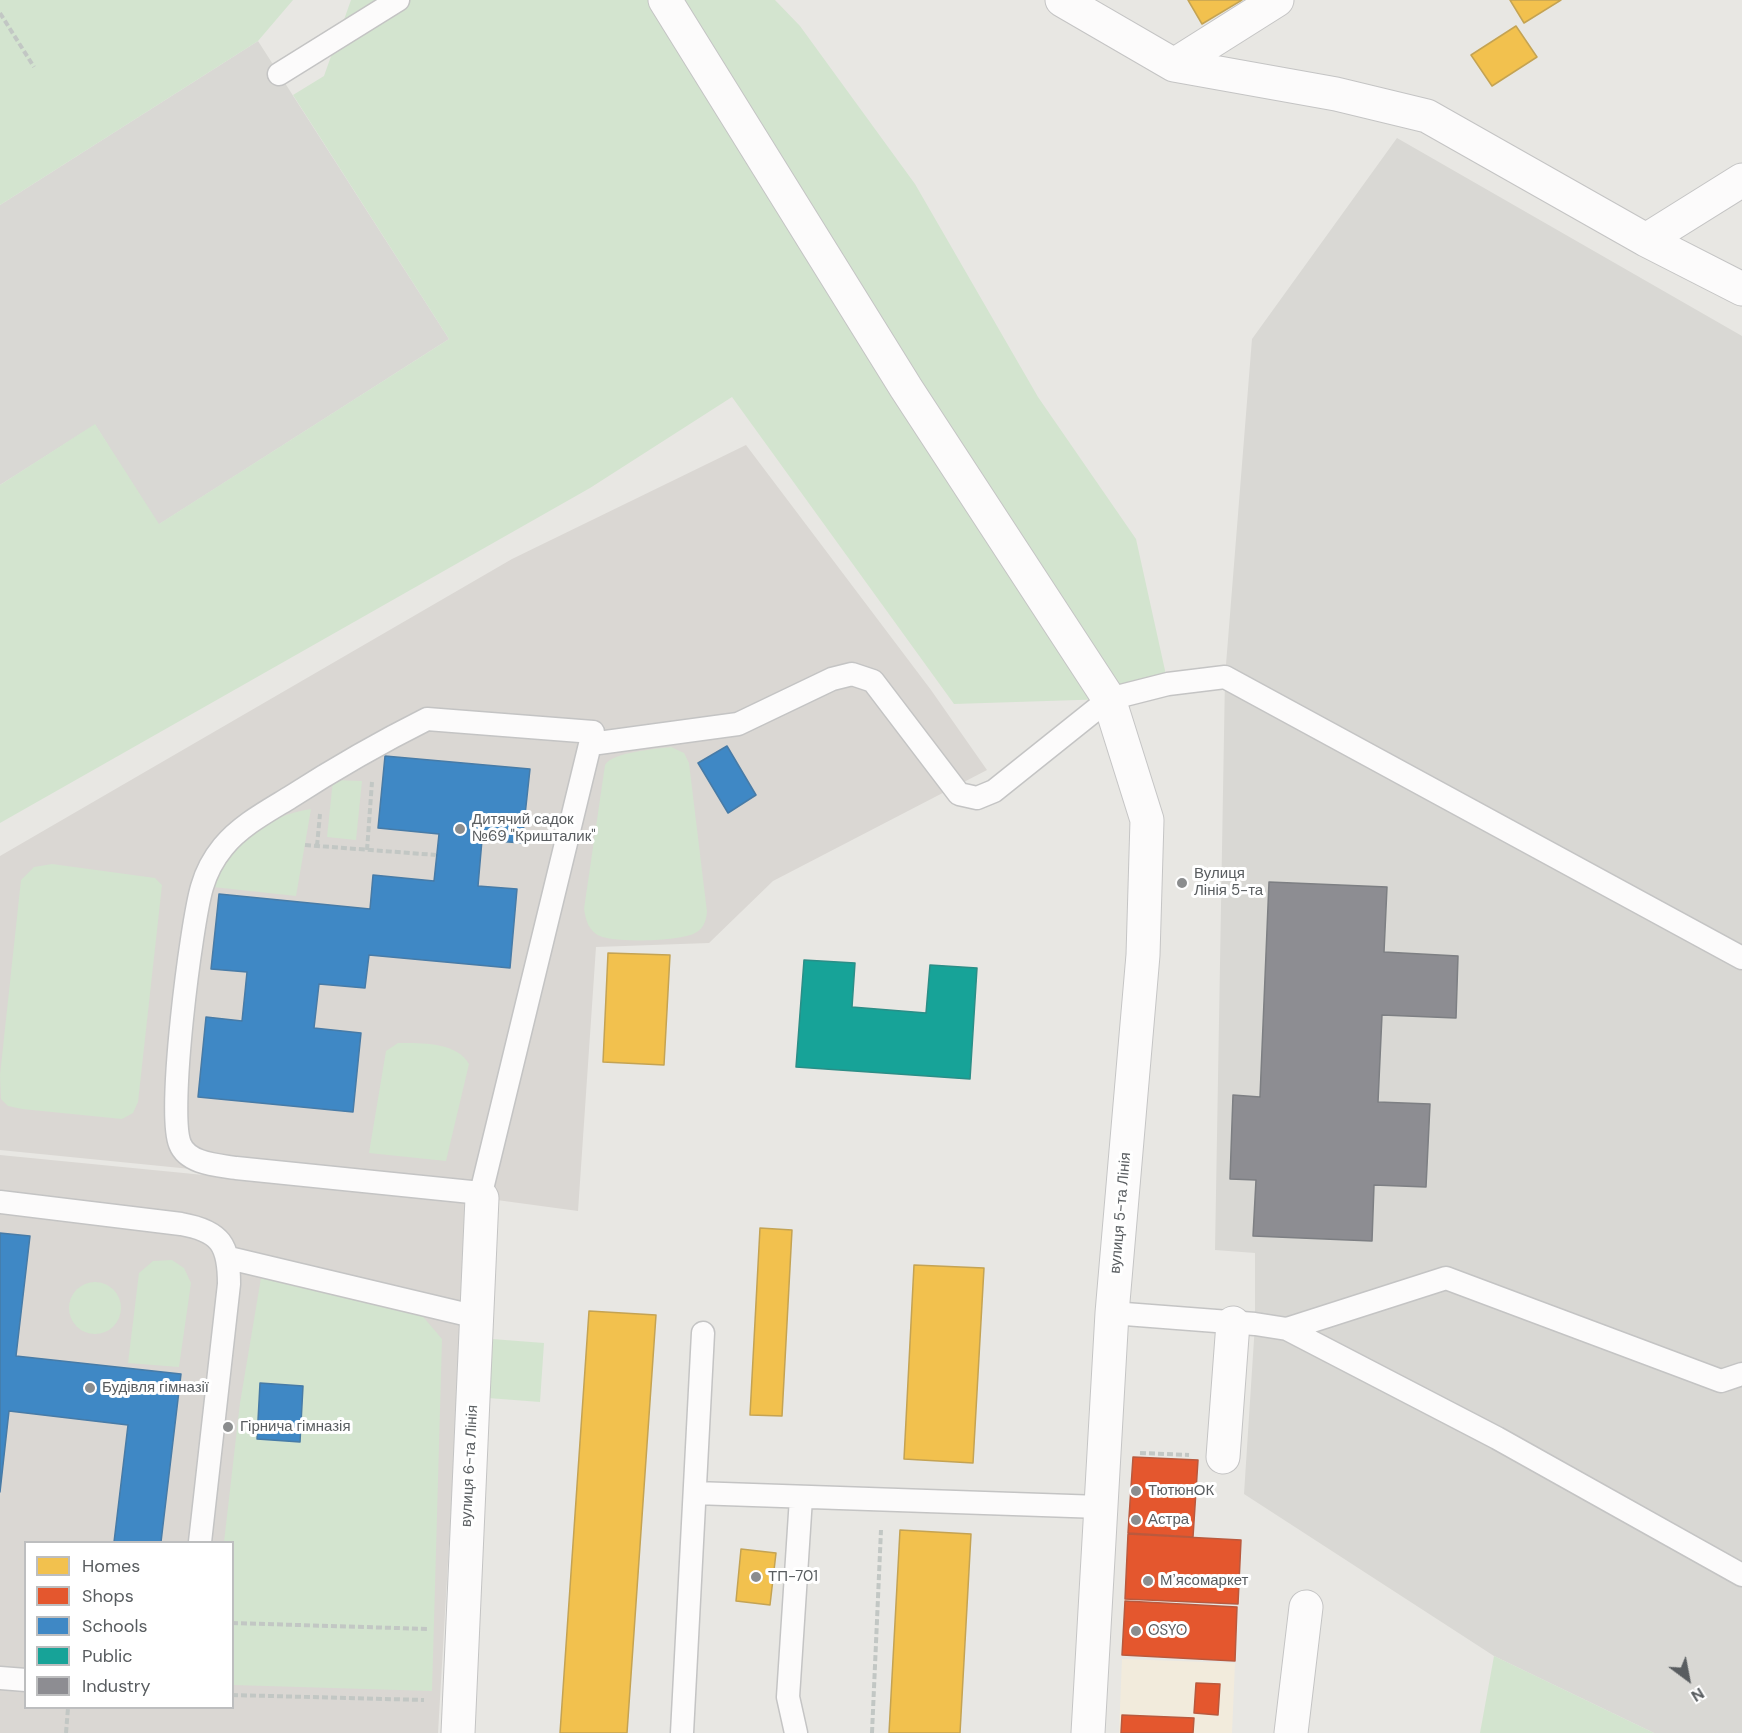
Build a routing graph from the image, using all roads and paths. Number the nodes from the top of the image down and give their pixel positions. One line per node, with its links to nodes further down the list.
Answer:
1 (398, 0): 8 (lane)
2 (665, 0): 12 (street, вулиця 5-та Лінія)
3 (1062, 0): 6 (street)
4 (1277, 0): 6 (street)
5 (0, 13): 7 (path)
6 (1174, 65): 10 (street)
7 (34, 67)
8 (279, 74)
9 (1742, 180): 10 (street)
10 (1646, 240): 11 (street)
11 (1742, 289)
12 (1108, 699): 13 (lane); 18 (lane); 22 (street, вулиця 5-та Лінія)
13 (591, 744): 14 (lane); 19 (lane)
14 (375, 745): 16 (path); 19 (lane)
15 (305, 845): 16 (path)
16 (367, 850): 17 (path)
17 (436, 855)
18 (1742, 958)
19 (481, 1196): 23 (street, вулиця 6-та Лінія)
20 (0, 1202): 21 (lane)
21 (229, 1258): 23 (lane); 34 (lane)
22 (1112, 1313): 24 (lane); 33 (street, вулиця 5-та Лінія)
23 (477, 1317): 45 (street, вулиця 6-та Лінія)
24 (1233, 1323): 25 (lane); 29 (street)
25 (1287, 1329): 27 (lane); 35 (lane)
26 (703, 1333): 30 (lane)
27 (1742, 1374)
28 (1129, 1452): 29 (path)
29 (1223, 1457)
30 (694, 1493): 31 (lane); 46 (lane)
31 (801, 1498): 32 (lane); 47 (lane)
32 (882, 1499): 33 (lane); 48 (path)
33 (1100, 1506): 49 (street, вулиця 5-та Лінія)
34 (200, 1541)
35 (1742, 1575)
36 (1305, 1607): 50 (street)
37 (234, 1623): 38 (path)
38 (429, 1629)
39 (0, 1678): 40 (lane)
40 (24, 1680)
41 (234, 1695): 42 (path)
42 (433, 1701)
43 (68, 1709): 44 (path)
44 (66, 1733)
45 (458, 1733)
46 (682, 1733)
47 (796, 1733)
48 (872, 1733)
49 (1088, 1733)
50 (1291, 1733)

